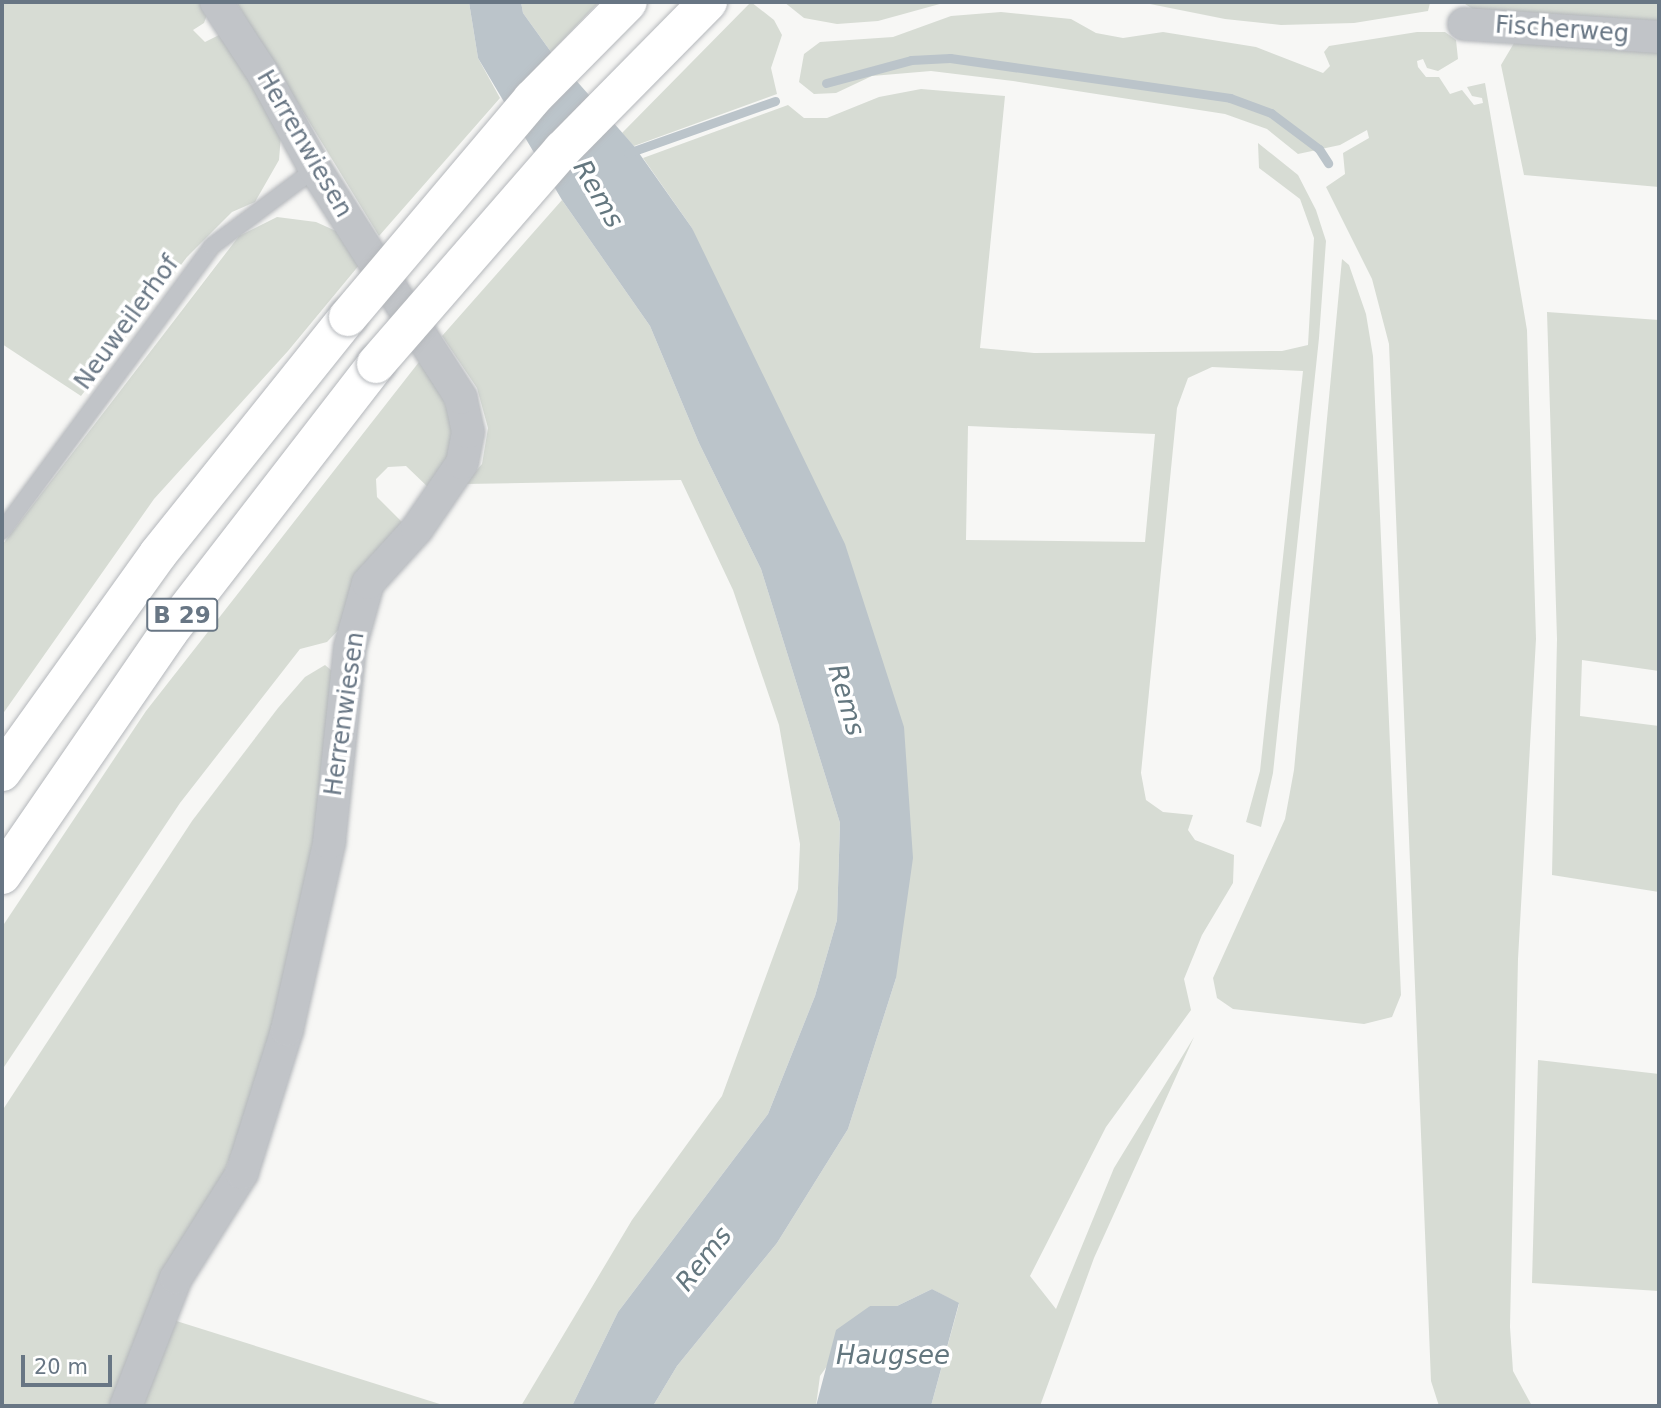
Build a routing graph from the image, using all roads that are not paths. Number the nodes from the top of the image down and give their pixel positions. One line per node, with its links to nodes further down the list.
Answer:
1 (216, 2): 6 (street, Herrenwiesen)
2 (628, 2): 8 (highway, B 29, bridge)
3 (708, 2): 11 (highway, B 29, bridge)
4 (1464, 24): 5 (street, Fischerweg)
5 (1659, 37)
6 (315, 169): 7 (lane, Neuweilerhof); 12 (street, Herrenwiesen)
7 (2, 531)
8 (39, 717): 9 (lane); 10 (highway, B 29)
9 (2, 745)
10 (2, 772)
11 (2, 875)
12 (126, 1406)

